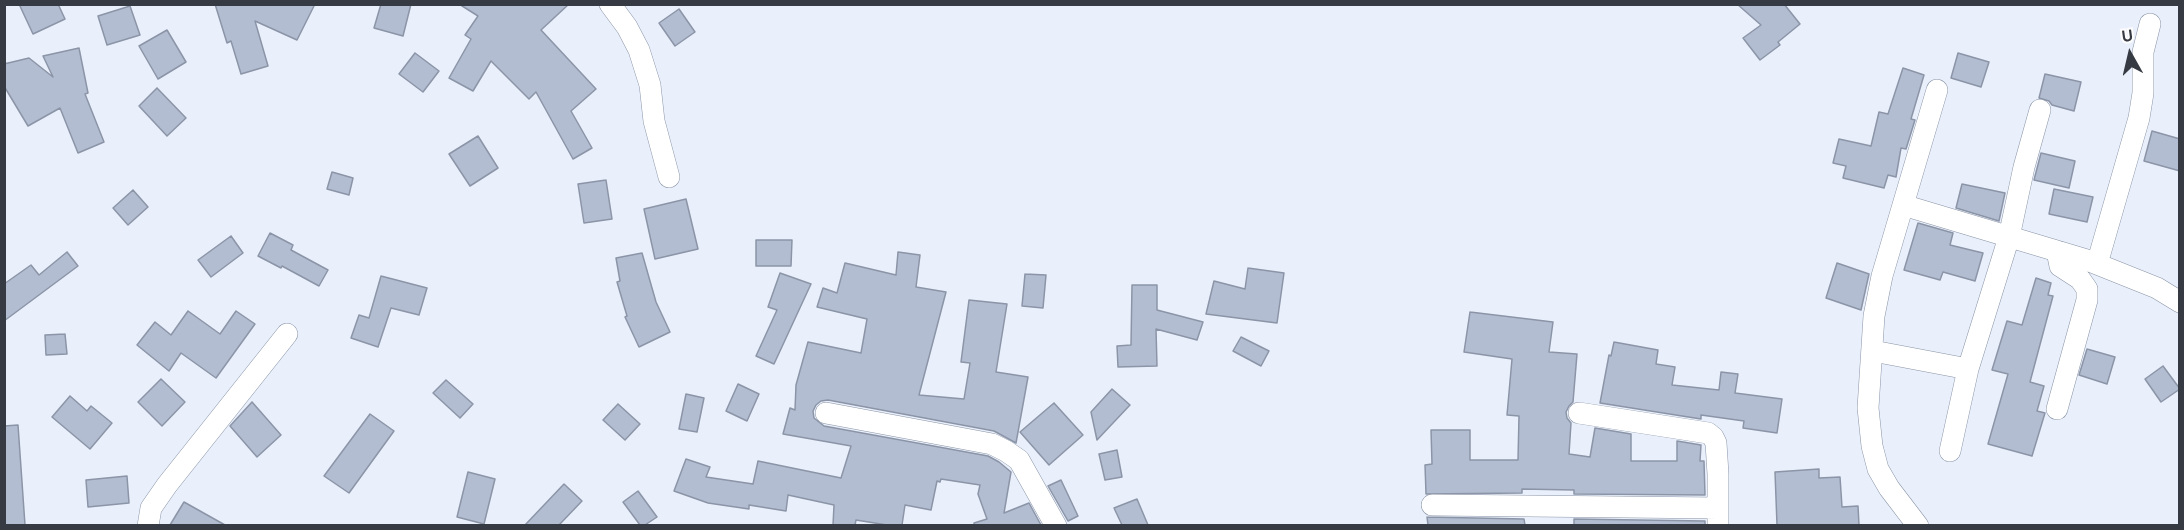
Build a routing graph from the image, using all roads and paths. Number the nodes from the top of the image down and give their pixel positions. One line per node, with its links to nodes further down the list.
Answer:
1 (610, 4): 5 (street)
2 (2150, 24): 9 (street)
3 (1937, 90): 6 (street)
4 (2040, 110): 7 (street)
5 (669, 177)
6 (1903, 205): 7 (street); 12 (street)
7 (2009, 237): 8 (street); 13 (street)
8 (2057, 251): 9 (street); 14 (street)
9 (2097, 264): 10 (street)
10 (2180, 302)
11 (287, 333): 20 (street)
12 (1873, 351): 13 (street); 22 (street)
13 (1968, 369): 17 (street)
14 (2057, 408)
15 (826, 413): 21 (street)
16 (1579, 413): 19 (street)
17 (1950, 451)
18 (1432, 505): 19 (street)
19 (1718, 517)
20 (148, 525)
21 (1056, 525)
22 (1918, 525)

